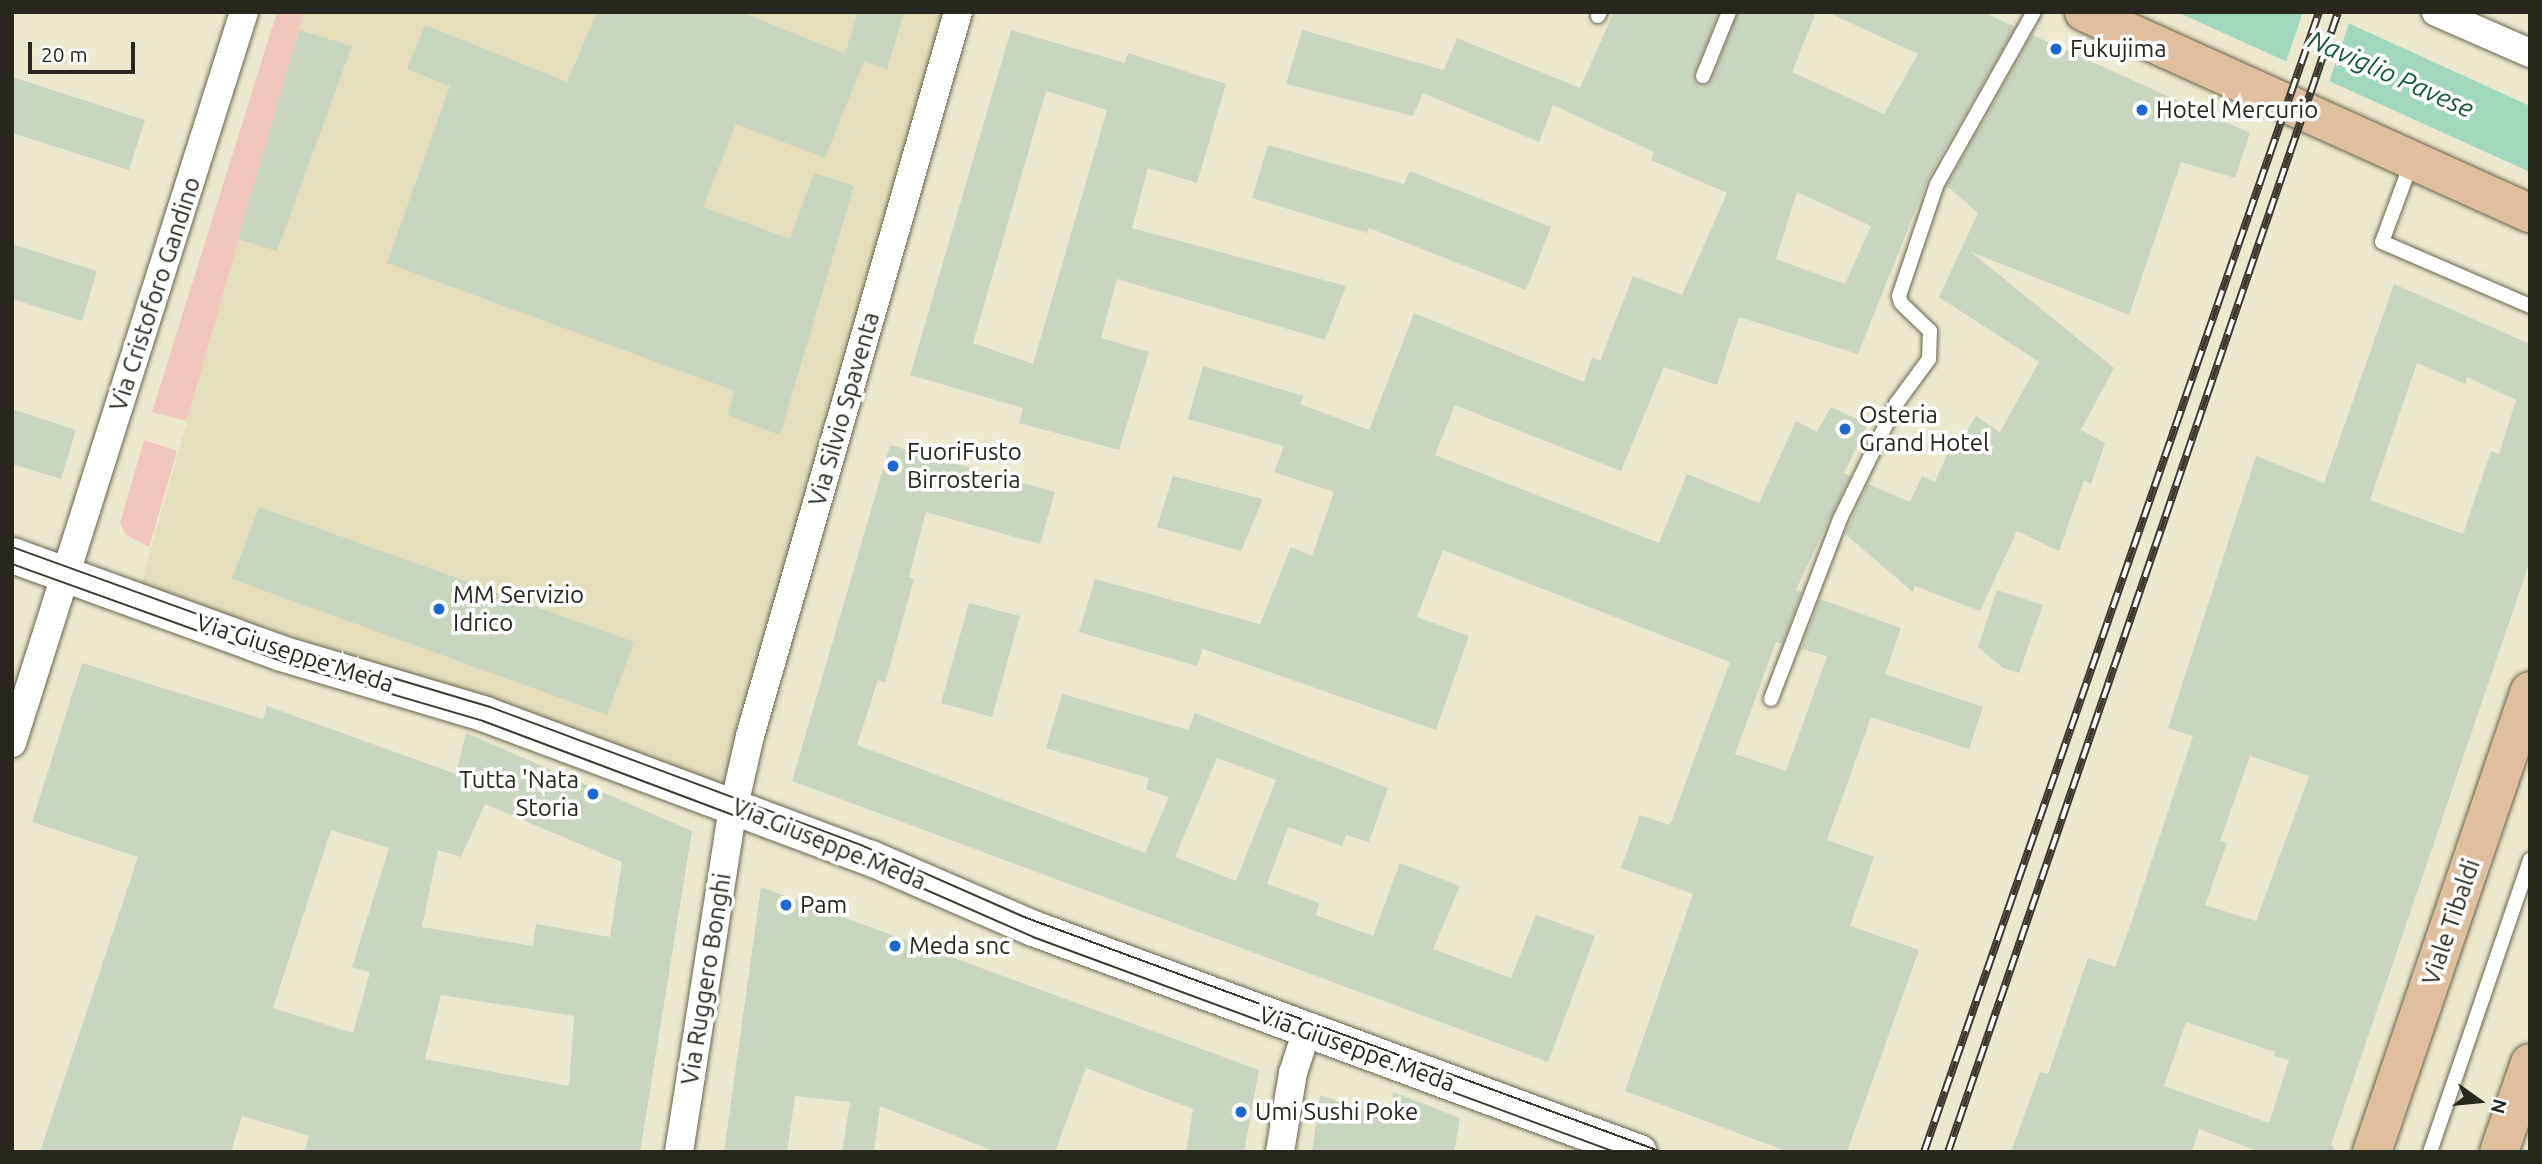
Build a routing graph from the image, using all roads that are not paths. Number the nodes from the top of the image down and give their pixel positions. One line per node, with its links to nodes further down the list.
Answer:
1 (244, 12): 13 (street, Via Cristoforo Gandino)
2 (958, 12): 17 (street, Via Silvio Spaventa)
3 (1729, 12): 8 (lane)
4 (2034, 12): 15 (lane)
5 (2084, 12): 9 (main road)
6 (2436, 12): 7 (street)
7 (2530, 53)
8 (1703, 76)
9 (2413, 159): 10 (main road); 11 (lane)
10 (2530, 213)
11 (2530, 306)
12 (12, 555): 13 (street, Via Giuseppe Meda)
13 (66, 575): 16 (street, Via Cristoforo Gandino); 17 (street, Via Giuseppe Meda)
14 (2530, 691): 24 (main road, Viale Tibaldi)
15 (1771, 699)
16 (12, 744)
17 (734, 806): 19 (street, Via Giuseppe Meda); 21 (street, Via Ruggero Bonghi)
18 (2530, 860): 25 (lane)
19 (1307, 1030): 22 (street); 23 (street, Via Giuseppe Meda)
20 (2530, 1063): 26 (main road)
21 (679, 1152)
22 (1280, 1152)
23 (1639, 1152)
24 (2372, 1152)
25 (2430, 1152)
26 (2499, 1152)

